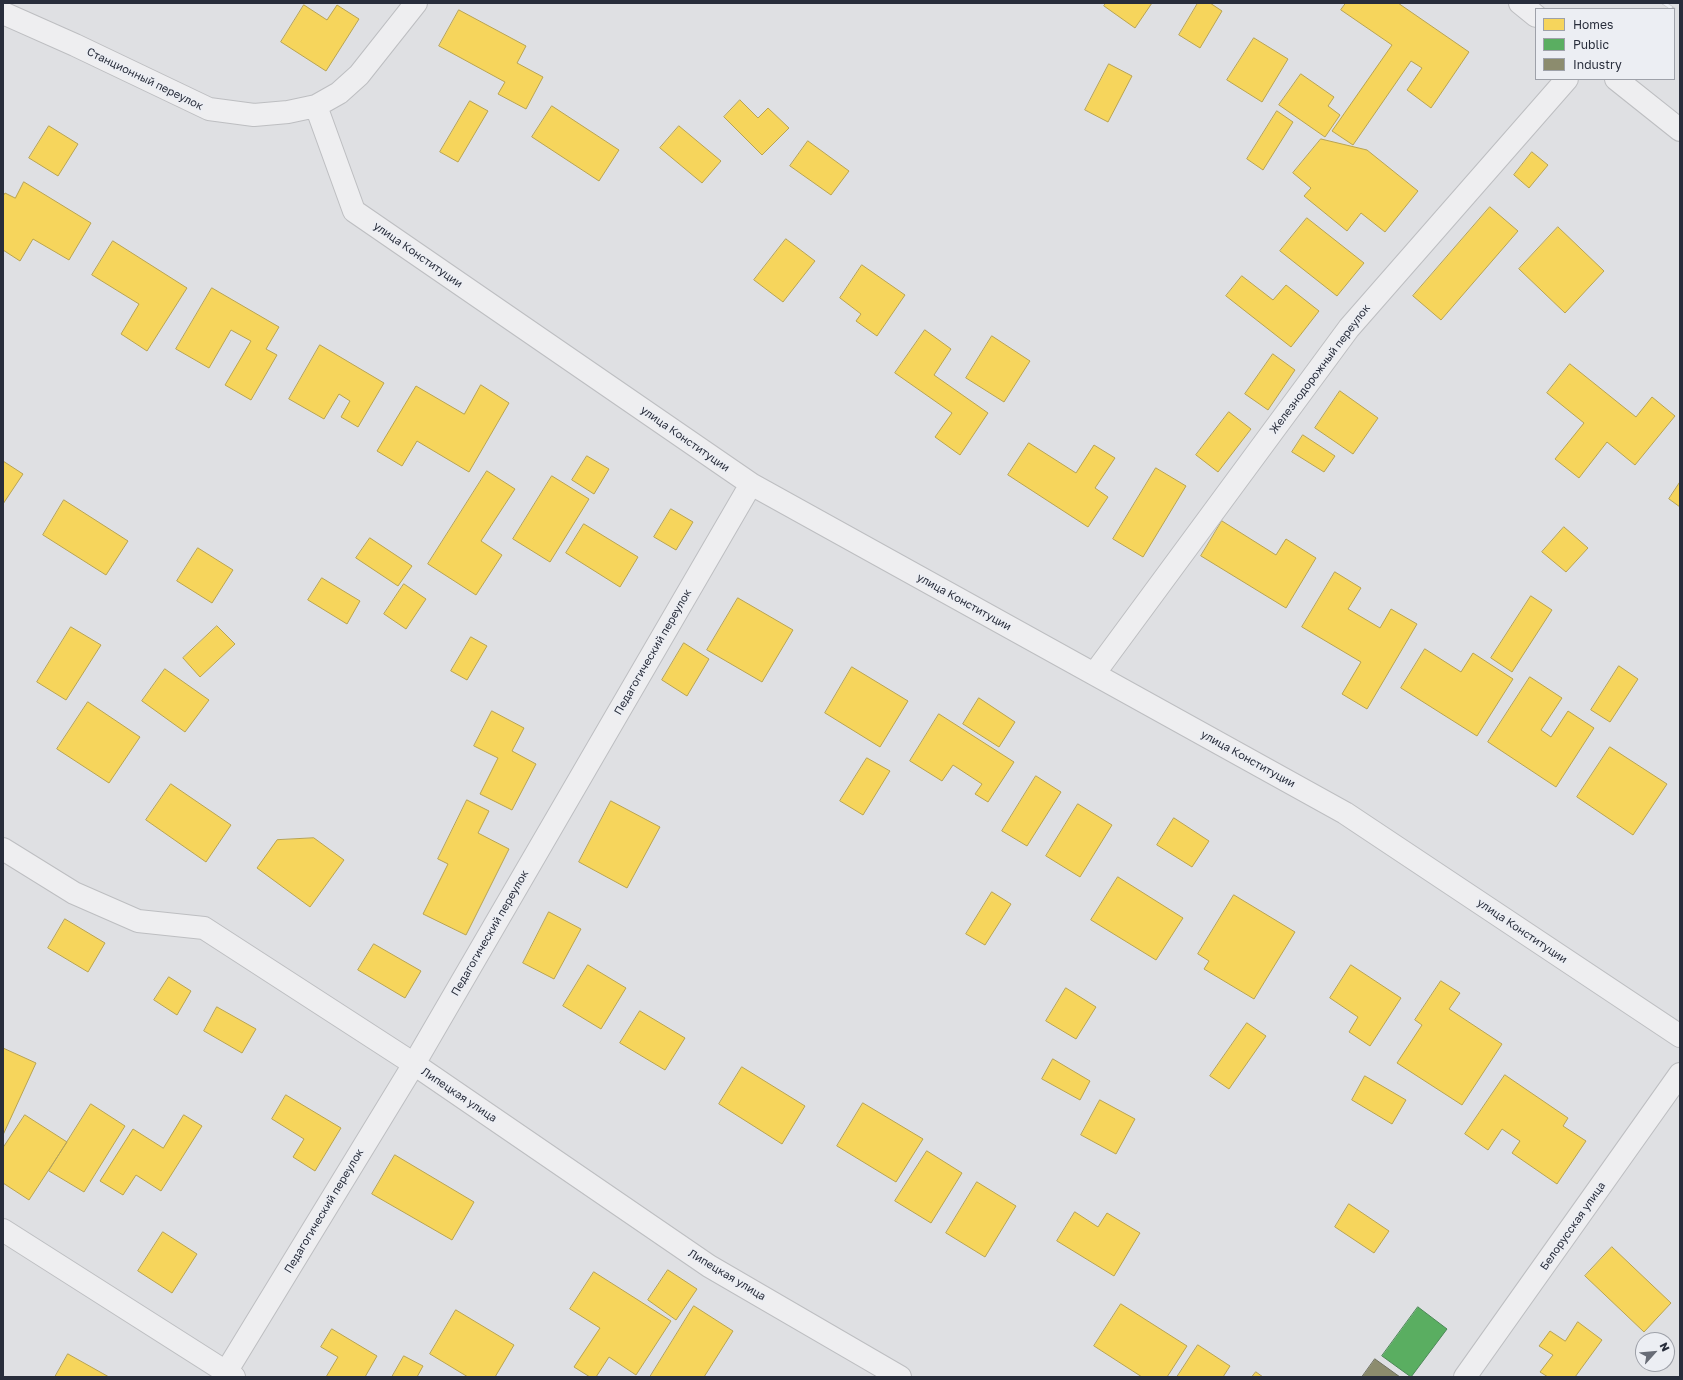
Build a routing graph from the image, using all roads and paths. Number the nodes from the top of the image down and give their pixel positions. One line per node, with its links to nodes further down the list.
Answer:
1 (416, 3): 7 (street, Станционный переулок)
2 (1520, 3): 4 (street)
3 (3, 13): 7 (street, Станционный переулок)
4 (1535, 15)
5 (1566, 80): 10 (street, Железнодорожный переулок)
6 (1617, 80): 8 (street)
7 (316, 106): 9 (street, улица Конституции)
8 (1680, 130)
9 (751, 484): 10 (street, улица Конституции); 13 (street, Педагогический переулок)
10 (1094, 674): 12 (street, улица Конституции)
11 (3, 849): 13 (street, Липецкая улица)
12 (1680, 1036)
13 (414, 1064): 16 (street, Педагогический переулок); 17 (street, Липецкая улица)
14 (1680, 1074): 18 (street, Белорусская улица)
15 (3, 1230): 16 (street)
16 (227, 1375)
17 (900, 1377)
18 (1465, 1377)

